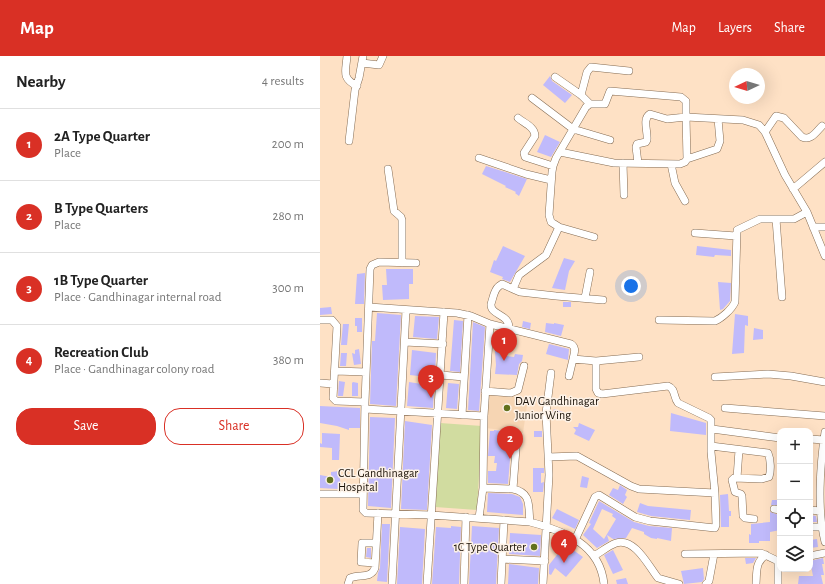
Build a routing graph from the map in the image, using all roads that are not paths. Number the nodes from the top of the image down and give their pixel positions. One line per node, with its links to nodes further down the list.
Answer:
1 (347, 56): 6 (street)
2 (383, 56): 3 (street)
3 (362, 60): 6 (street)
4 (629, 71): 7 (street)
5 (555, 77): 7 (street)
6 (357, 86): 17 (street)
7 (581, 95): 9 (street)
8 (532, 98): 14 (street)
9 (590, 104): 10 (street); 14 (street)
10 (686, 117): 12 (street); 20 (street); 23 (street)
11 (518, 118): 25 (street)
12 (718, 119): 15 (street); 20 (street)
13 (822, 126): 15 (street)
14 (573, 129): 16 (street); 18 (street)
15 (765, 132): 28 (street)
16 (610, 140)
17 (350, 141)
18 (560, 152): 22 (street); 25 (street)
19 (479, 158): 27 (street)
20 (687, 158): 24 (street)
21 (825, 162): 28 (street)
22 (623, 163): 23 (street); 29 (street)
23 (638, 163): 24 (street)
24 (671, 164): 30 (street)
25 (553, 166): 27 (street)
26 (388, 169): 40 (street)
27 (551, 180): 33 (street)
28 (794, 189): 31 (street)
29 (624, 195)
30 (685, 201)
31 (807, 212): 32 (street); 34 (street)
32 (776, 219): 37 (street); 44 (street)
33 (559, 227): 38 (street); 43 (street)
34 (813, 227): 35 (street); 39 (street)
35 (825, 227)
36 (696, 233): 37 (street)
37 (736, 236): 52 (street)
38 (594, 237)
39 (825, 256)
40 (402, 263): 41 (street); 47 (street)
41 (416, 263)
42 (590, 272): 45 (street)
43 (513, 289): 45 (street); 54 (street)
44 (782, 297)
45 (585, 298): 46 (street)
46 (604, 300)
47 (369, 307): 48 (street); 62 (street)
48 (406, 310): 49 (street); 55 (street)
49 (444, 312): 50 (street); 56 (street)
50 (468, 315): 53 (street); 66 (street)
51 (320, 320): 61 (street)
52 (659, 320)
53 (490, 324): 54 (street); 71 (street)
54 (509, 328): 58 (street)
55 (404, 342): 56 (street); 74 (street)
56 (443, 344): 64 (street)
57 (639, 357): 59 (street)
58 (573, 359): 59 (street); 65 (street)
59 (596, 361): 79 (street)
60 (524, 366): 71 (street)
61 (334, 371): 62 (street); 70 (street)
62 (366, 372): 72 (street)
63 (551, 373): 86 (street)
64 (441, 375): 66 (street); 75 (street)
65 (569, 376)
66 (464, 377): 76 (street)
67 (715, 377): 68 (street)
68 (825, 382)
69 (320, 383): 70 (street)
70 (333, 384): 72 (street)
71 (485, 391): 77 (street)
72 (365, 406): 74 (street); 92 (street)
73 (725, 408): 78 (street)
74 (401, 411): 75 (street); 96 (street)
75 (438, 414): 76 (street); 97 (street)
76 (462, 415): 77 (street)
77 (484, 416): 88 (street)
78 (825, 416)
79 (712, 428): 82 (street); 84 (street)
80 (517, 435): 89 (street)
81 (824, 436): 83 (street); 94 (street)
82 (777, 438)
83 (813, 438)
84 (711, 446): 85 (street); 90 (street)
85 (739, 450): 87 (street); 87 (street)
86 (548, 457): 90 (street); 103 (street)
87 (737, 478): 100 (street)
88 (483, 488): 89 (street); 99 (street)
89 (513, 489): 102 (street)
90 (715, 493): 106 (street)
91 (320, 494): 92 (street)
92 (362, 494): 95 (street)
93 (813, 510): 94 (street)
94 (820, 511): 105 (street)
95 (378, 513): 96 (street); 108 (street)
96 (395, 514): 97 (street); 121 (street)
97 (431, 515): 98 (street); 122 (street)
98 (466, 517): 99 (street); 123 (street)
99 (479, 518): 101 (street)
100 (754, 519)
101 (504, 520): 102 (street); 115 (street)
102 (530, 522): 103 (street)
103 (546, 526): 106 (street); 116 (street)
104 (813, 527): 105 (street)
105 (821, 527): 107 (street)
106 (575, 540): 114 (street)
107 (825, 542)
108 (376, 543): 118 (street); 118 (street)
109 (825, 553): 113 (street)
110 (685, 554): 111 (street)
111 (714, 554): 112 (street); 128 (street)
112 (766, 555): 117 (street); 129 (street)
113 (813, 555)
114 (594, 556): 126 (street); 127 (street)
115 (502, 559): 116 (street); 124 (street)
116 (545, 561): 125 (street)
117 (777, 561)
118 (375, 563): 120 (street)
119 (779, 572): 130 (street)
120 (348, 584)
121 (392, 584)
122 (427, 584)
123 (464, 584)
124 (501, 584)
125 (543, 584)
126 (604, 584)
127 (679, 584)
128 (706, 584)
129 (756, 584)
130 (778, 584)

